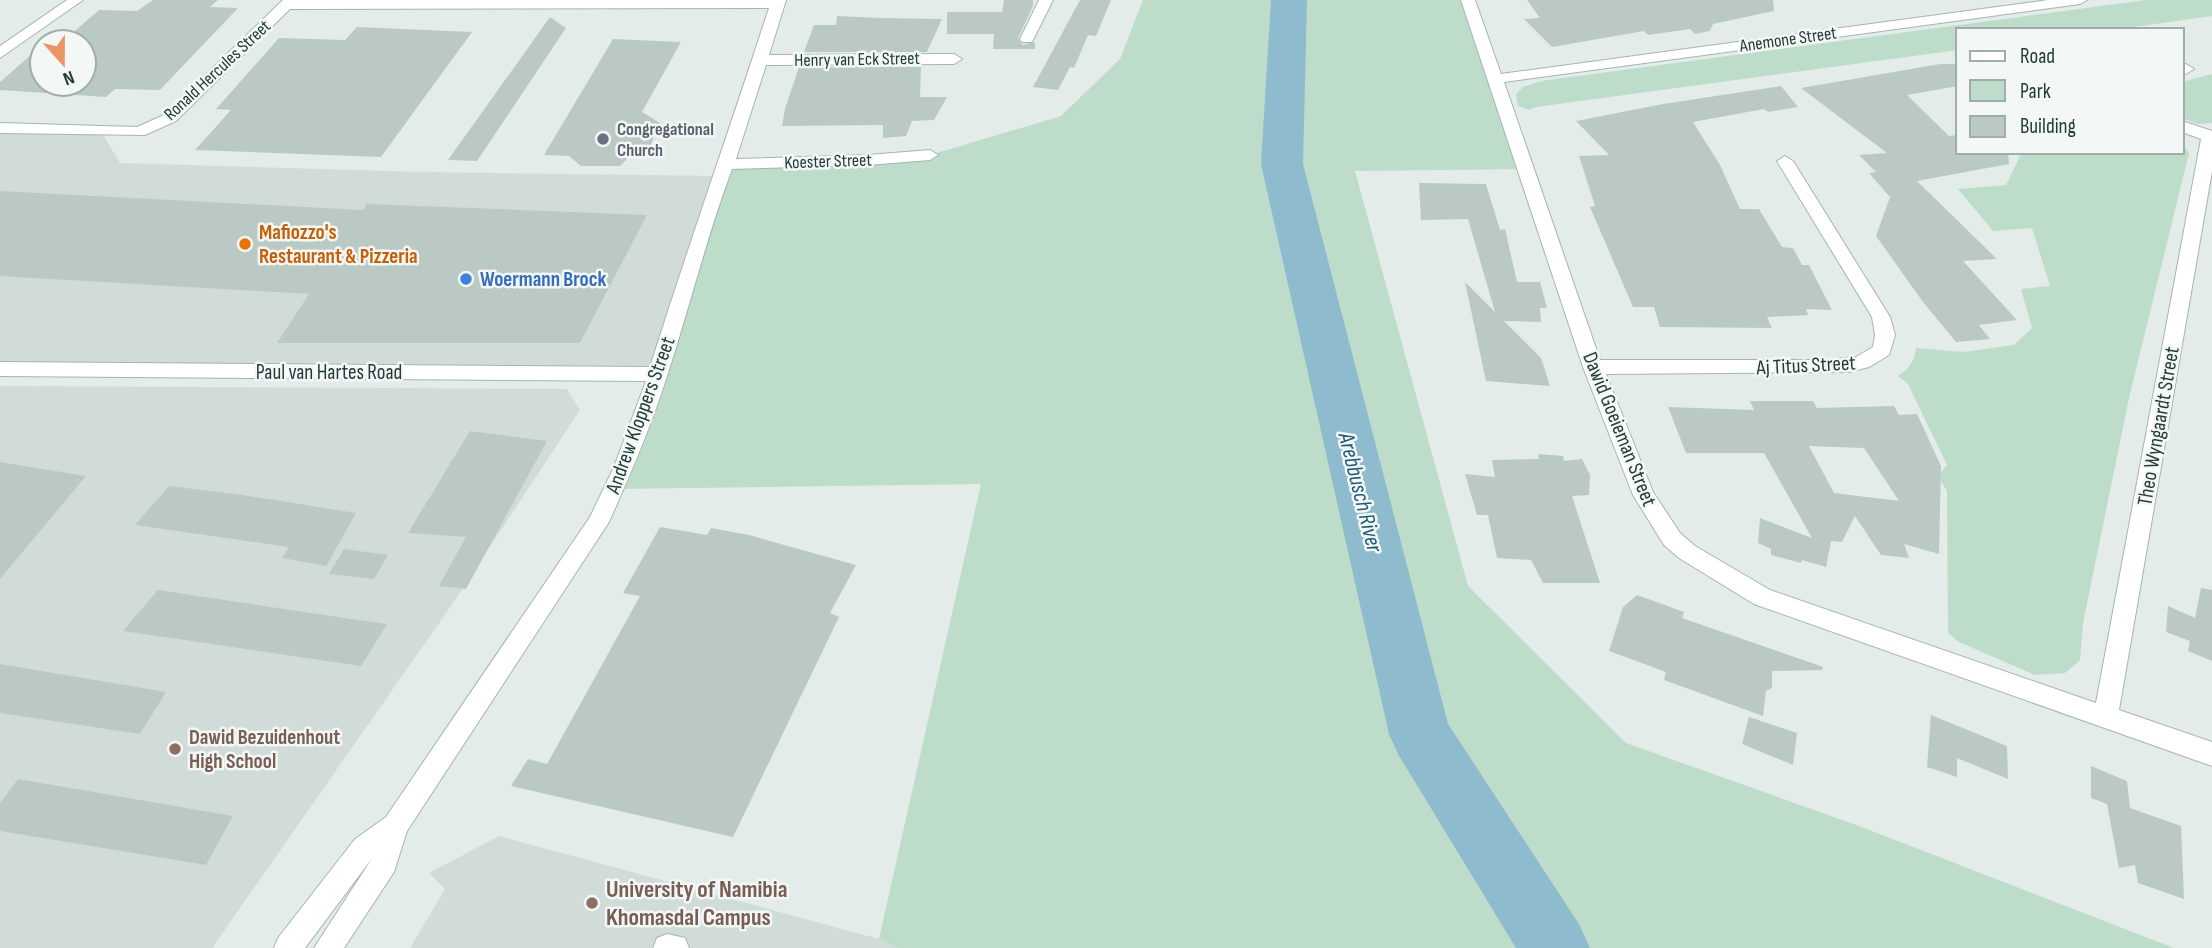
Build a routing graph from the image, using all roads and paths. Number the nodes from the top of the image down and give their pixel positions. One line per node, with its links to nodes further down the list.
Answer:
1 (76, 0): 9 (street)
2 (1046, 0): 8 (street)
3 (1468, 0): 12 (street, Dawid Goeieman Street)
4 (2080, 0): 12 (street, Anemone Street)
5 (289, 2): 7 (street); 14 (street, Ronald Hercules Street)
6 (779, 2): 7 (street); 11 (street, Andrew Kloppers Street)
7 (505, 3)
8 (1027, 39)
9 (0, 53)
10 (954, 58): 11 (street, Henry van Eck Street)
11 (760, 60): 18 (street, Andrew Kloppers Street)
12 (1495, 79): 19 (street, Dawid Goeieman Street)
13 (2184, 127): 15 (street)
14 (0, 128)
15 (2211, 136): 22 (street, Theo Wyngaardt Street)
16 (930, 155): 18 (street, Koester Street)
17 (1785, 161): 19 (street, Aj Titus Street)
18 (726, 164): 21 (street, Andrew Kloppers Street)
19 (1593, 367): 22 (street, Dawid Goeieman Street)
20 (0, 369): 21 (street, Paul van Hartes Road)
21 (658, 374): 24 (street, Andrew Kloppers Street)
22 (2106, 716): 23 (street, Dawid Goeieman Street)
23 (2212, 754)
24 (395, 825): 25 (street, Andrew Kloppers Street); 26 (street, Andrew Kloppers Street)
25 (288, 948)
26 (328, 948)
27 (667, 948): 28 (street)
28 (675, 948)

